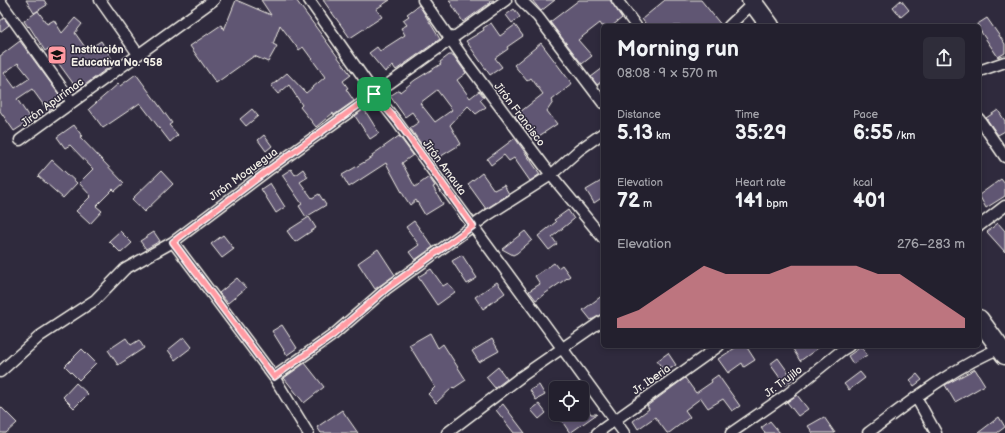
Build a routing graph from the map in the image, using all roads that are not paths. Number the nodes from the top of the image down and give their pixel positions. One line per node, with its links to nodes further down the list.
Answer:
1 (100, 0): 14 (street)
2 (214, 0): 14 (street, Jirón Apurímac)
3 (308, 0): 17 (street, Jirón Amauta)
4 (423, 0): 13 (street, Jirón Francisco)
5 (506, 0): 13 (street, Jirón Moquegua)
6 (521, 0): 18 (street)
7 (617, 0): 10 (street)
8 (0, 1): 19 (street)
9 (752, 1): 11 (street); 12 (highway)
10 (635, 24)
11 (731, 24)
12 (769, 24)
13 (451, 39): 17 (street, Jirón Moquegua); 24 (street, Jirón Francisco)
14 (138, 54): 19 (street, Jirón Apurímac)
15 (1005, 62): 16 (street)
16 (981, 70)
17 (374, 94): 27 (street, Jirón Amauta); 29 (street, Jirón Moquegua)
18 (601, 100)
19 (72, 102): 22 (street, Jirón Apurímac)
20 (981, 122): 23 (street)
21 (601, 134): 24 (street)
22 (20, 140)
23 (1005, 157)
24 (551, 175): 27 (street); 28 (street, Jirón Francisco)
25 (1005, 206): 26 (street)
26 (981, 224)
27 (473, 226): 32 (street, Jirón Amauta); 37 (street)
28 (601, 236)
29 (173, 242): 36 (street, Jirón Moquegua); 37 (street)
30 (601, 321): 32 (street)
31 (981, 322): 35 (highway)
32 (562, 347): 39 (street, Jirón Amauta); 41 (street)
33 (716, 348): 39 (street, Jr. Iberia)
34 (846, 348): 44 (street, Jr. Trujilo)
35 (1003, 350): 38 (street)
36 (0, 372)
37 (274, 377): 40 (street)
38 (916, 397): 45 (street); 46 (street)
39 (614, 420): 42 (street, Jr. Iberia); 43 (street, Jirón Amauta)
40 (308, 433)
41 (447, 433)
42 (597, 433)
43 (624, 433)
44 (731, 433)
45 (868, 433)
46 (936, 433)

